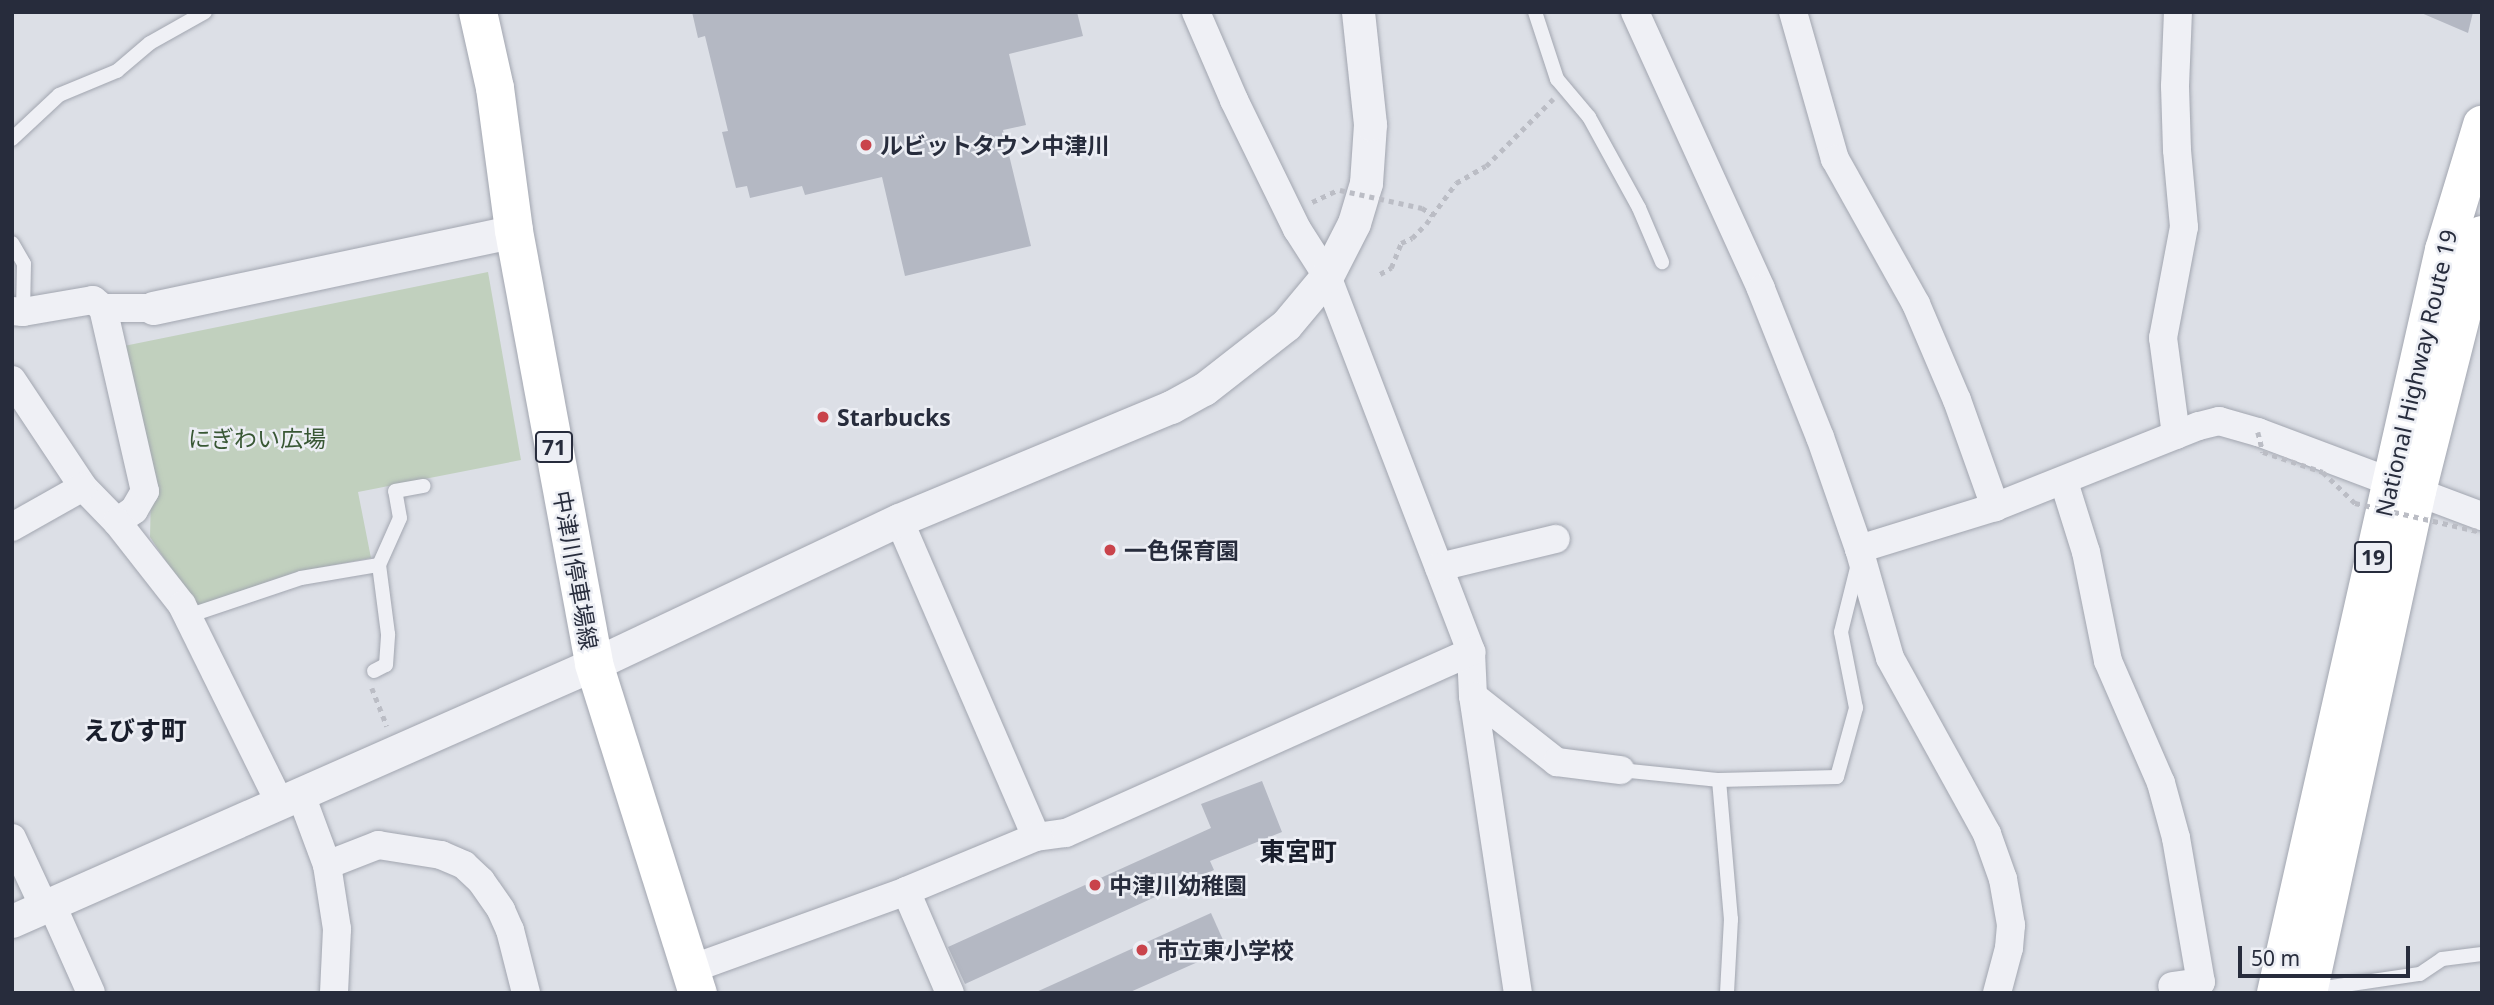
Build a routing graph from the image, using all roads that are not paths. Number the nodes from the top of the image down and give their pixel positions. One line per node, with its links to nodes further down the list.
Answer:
1 (205, 12): 10 (lane)
2 (478, 12): 11 (main road, 中津川停車場線 / 71)
3 (1196, 12): 15 (street)
4 (1357, 12): 15 (street)
5 (1535, 12): 14 (lane)
6 (1635, 12): 32 (street)
7 (1793, 12): 26 (street)
8 (2178, 12): 21 (street)
9 (2482, 125): 25 (main road, National Highway Route 19 / 19)
10 (12, 139)
11 (514, 231): 18 (street); 37 (main road, 中津川停車場線 / 71)
12 (2482, 235): 16 (main road, National Highway Route 19 / 19)
13 (12, 243): 19 (lane)
14 (1662, 262)
15 (1328, 276): 28 (street); 34 (street)
16 (2475, 288): 25 (main road, National Highway Route 19 / 19)
17 (103, 308): 18 (street); 19 (street); 29 (street)
18 (153, 308)
19 (18, 312)
20 (12, 380): 23 (street)
21 (2176, 435): 22 (street); 25 (street)
22 (2064, 482): 26 (street); 51 (street)
23 (83, 486): 29 (street); 30 (street)
24 (424, 486): 33 (lane)
25 (2403, 487): 27 (street); 52 (main road, National Highway Route 19 / 19)
26 (1995, 507): 32 (street)
27 (2482, 516)
28 (899, 520): 37 (street); 44 (street)
29 (117, 522): 35 (street)
30 (12, 527)
31 (1556, 539): 34 (street)
32 (1859, 554): 41 (lane); 59 (street)
33 (379, 565): 35 (lane); 38 (lane)
34 (1439, 567): 36 (street)
35 (187, 616): 42 (street)
36 (1471, 652): 39 (street); 44 (street)
37 (594, 664): 42 (street); 50 (main road, 中津川停車場線 / 71)
38 (374, 671)
39 (1473, 696): 40 (street); 57 (street)
40 (1620, 770): 41 (lane)
41 (1719, 780): 58 (lane)
42 (290, 799): 45 (street); 47 (street)
43 (12, 838): 47 (street)
44 (1036, 838): 46 (street)
45 (327, 865): 54 (street); 55 (street)
46 (906, 891): 50 (street); 56 (street)
47 (48, 905): 48 (street); 53 (street)
48 (12, 921)
49 (2482, 954): 52 (lane)
50 (695, 981)
51 (2172, 986)
52 (2297, 992)
53 (91, 993)
54 (334, 993)
55 (526, 993)
56 (950, 993)
57 (1518, 993)
58 (1727, 993)
59 (1997, 993)

